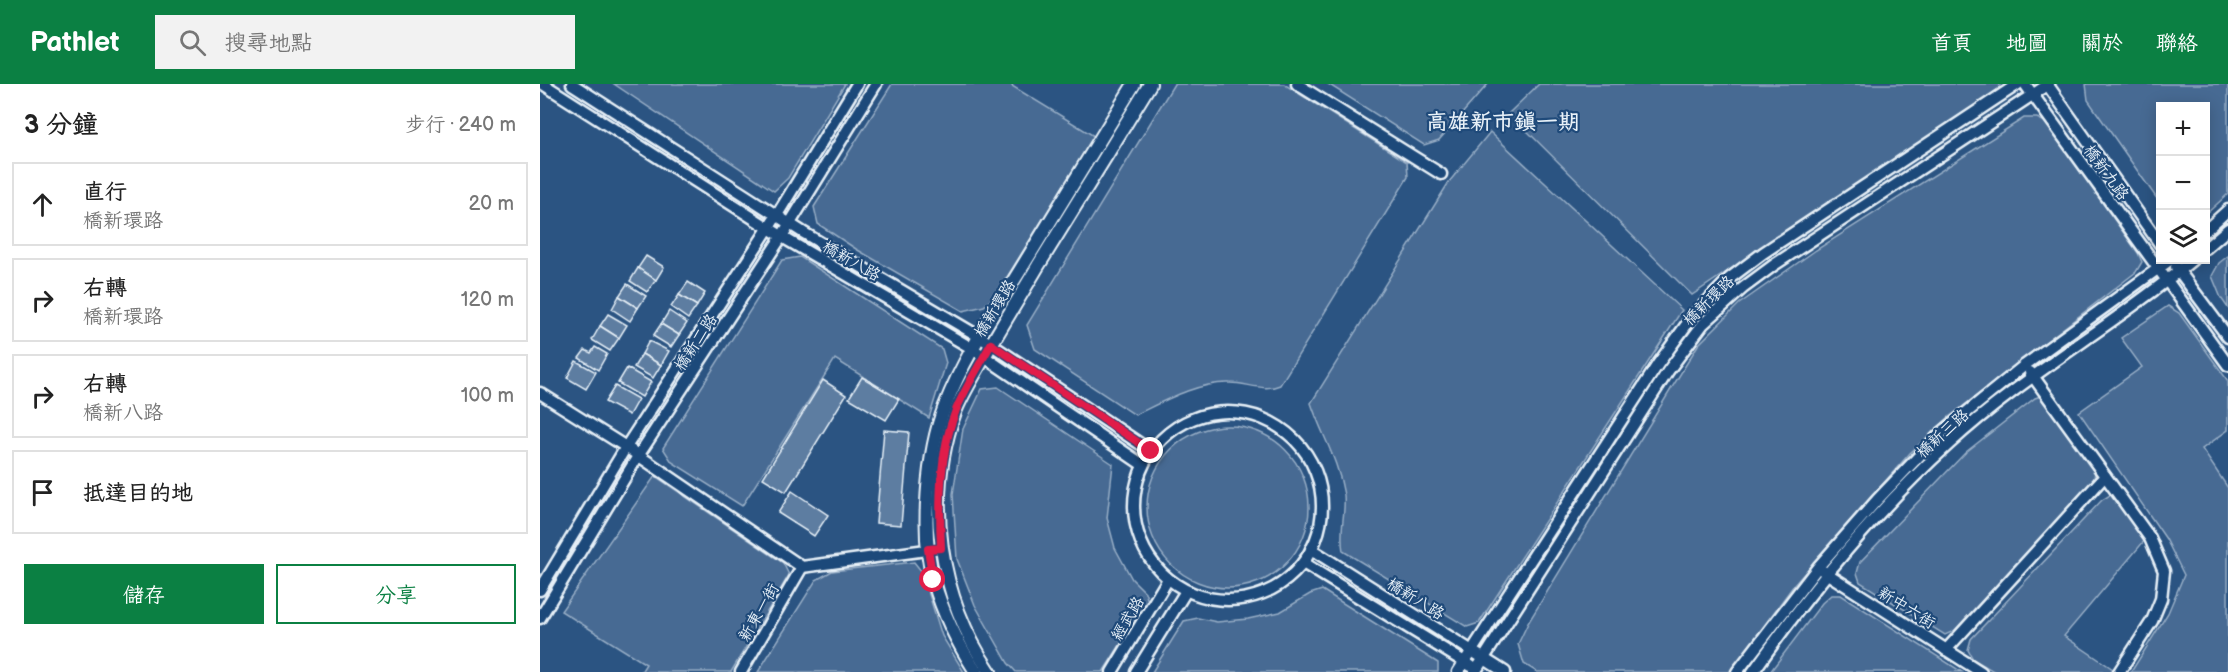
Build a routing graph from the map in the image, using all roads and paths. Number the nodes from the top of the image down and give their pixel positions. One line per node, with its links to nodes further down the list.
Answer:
1 (543, 84): 17 (street, 橋新八路)
2 (572, 84): 14 (street, 橋新八路)
3 (857, 84): 14 (street, 橋新二路)
4 (876, 84): 15 (street, 橋新二路)
5 (1134, 84): 29 (street, 橋新環路)
6 (1150, 84): 29 (street, 橋新環路)
7 (1297, 84): 12 (street)
8 (2018, 84): 53 (street, 橋新環路)
9 (2025, 84): 11 (street, 橋新九路)
10 (2048, 84): 11 (street, 橋新環路); 20 (street, 橋新九路)
11 (2033, 96): 25 (street, 橋新九路); 54 (street, 橋新環路)
12 (1441, 174)
13 (2228, 210): 16 (street)
14 (777, 215): 15 (street, 橋新八路); 17 (street, 橋新二路)
15 (790, 224): 19 (street, 橋新二路); 29 (street, 橋新八路)
16 (2210, 226)
17 (769, 228): 19 (street, 橋新八路); 36 (street, 橋新二路)
18 (2228, 229): 21 (street)
19 (782, 236): 30 (street, 橋新八路); 38 (street, 橋新二路)
20 (2156, 238)
21 (2210, 244)
22 (2165, 264): 25 (street, 橋新三路)
23 (2174, 264): 26 (street)
24 (2187, 264): 26 (street, 橋新三路)
25 (2158, 269): 27 (street, 橋新九路); 32 (street, 橋新三路)
26 (2179, 270): 27 (street, 橋新三路); 28 (street)
27 (2165, 281): 33 (street, 橋新九路); 34 (street, 橋新三路)
28 (2228, 337)
29 (986, 340): 30 (street, 橋新環路); 31 (street, 橋新環路); 37 (street, 橋新八路)
30 (973, 349): 31 (street, 橋新八路); 42 (street, 橋新環路)
31 (984, 357): 39 (street, 橋新八路); 41 (street, 橋新環路)
32 (2025, 365): 34 (street); 46 (street, 橋新三路)
33 (2228, 365)
34 (2033, 376): 40 (street); 47 (street, 橋新三路)
35 (540, 393): 36 (street)
36 (626, 447): 38 (street); 49 (street, 橋新二路)
37 (1151, 451): 39 (street); 43 (street)
38 (638, 456): 45 (street); 51 (street, 橋新二路)
39 (1143, 465): 48 (street)
40 (2105, 476): 52 (street); 67 (street)
41 (941, 548): 42 (street); 59 (street, 橋新環路)
42 (928, 549): 45 (street); 58 (street, 橋新環路)
43 (1311, 549): 44 (street); 53 (street, 橋新八路)
44 (1303, 563): 50 (street); 55 (street, 橋新八路)
45 (802, 567): 57 (street, 新東一街)
46 (1818, 567): 47 (street, 新中六街); 64 (street, 橋新三路)
47 (1828, 575): 52 (street, 新中六街); 65 (street, 橋新三路)
48 (1168, 579): 50 (street); 60 (street, 經武路)
49 (540, 591)
50 (1186, 591): 61 (street)
51 (540, 618)
52 (1946, 650): 66 (street, 新中六街)
53 (1473, 651): 54 (street, 橋新八路); 55 (street, 橋新環路)
54 (1484, 659): 56 (street, 橋新環路); 63 (street, 橋新八路)
55 (1465, 663): 56 (street, 橋新八路); 62 (street, 橋新環路)
56 (1477, 671)
57 (741, 672)
58 (976, 672)
59 (990, 672)
60 (1112, 672)
61 (1136, 672)
62 (1458, 672)
63 (1505, 672)
64 (1737, 672)
65 (1753, 672)
66 (1981, 672)
67 (2118, 672)

